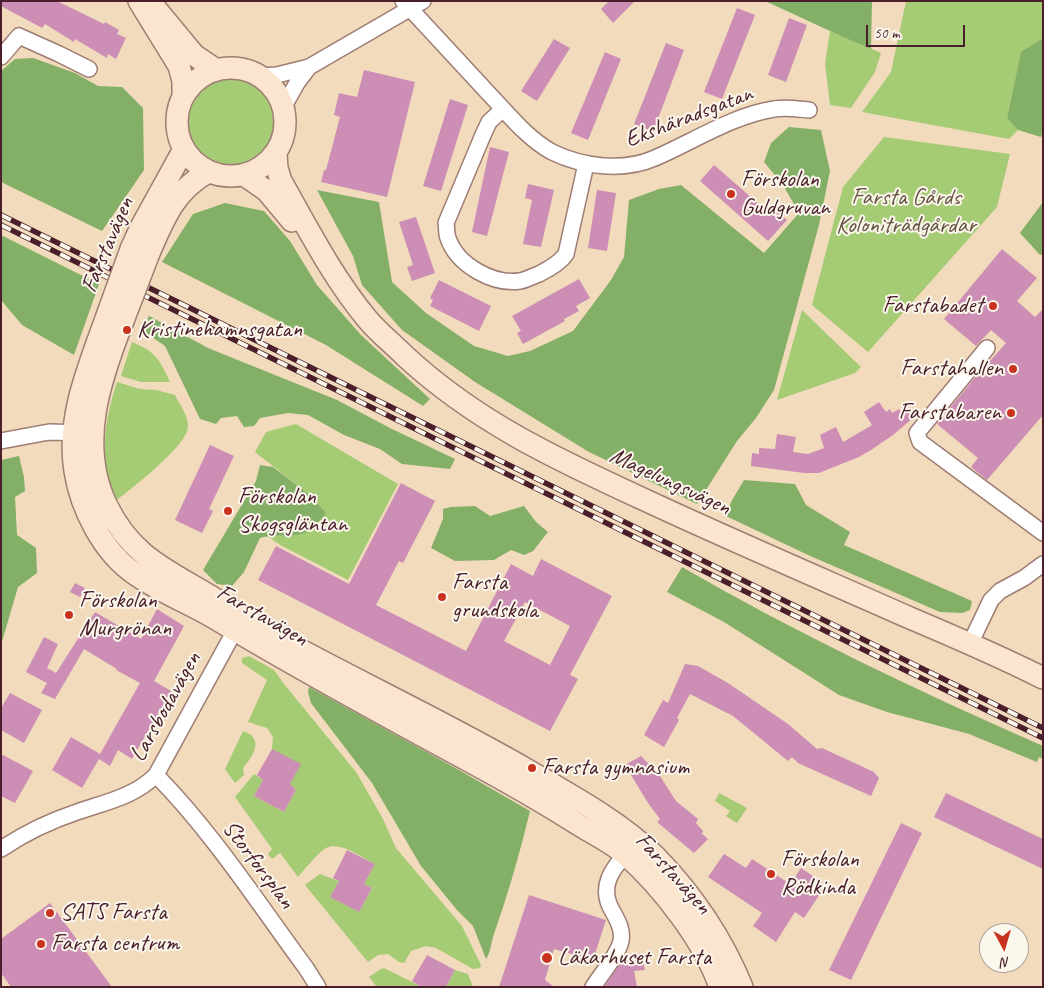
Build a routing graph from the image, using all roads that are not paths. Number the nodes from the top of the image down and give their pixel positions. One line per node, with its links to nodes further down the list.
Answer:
1 (139, 1): 9 (main road)
2 (147, 1): 7 (main road)
3 (412, 4): 5 (street); 11 (street, Ekshäradsgatan)
4 (1, 57): 6 (street)
5 (309, 68): 8 (street); 10 (street)
6 (89, 69)
7 (215, 69): 8 (main road); 9 (main road)
8 (261, 76): 10 (main road)
9 (183, 95): 13 (main road)
10 (284, 106): 14 (main road)
11 (503, 109): 15 (street, Ekshäradsgatan); 15 (street)
12 (808, 110): 15 (street, Ekshäradsgatan)
13 (184, 149): 16 (main road); 18 (main road, Farstavägen)
14 (276, 153): 17 (main road); 19 (main road, Magelungsvägen)
15 (586, 164)
16 (208, 172): 17 (main road); 18 (main road, Farstavägen)
17 (244, 175): 19 (main road, Magelungsvägen)
18 (140, 251): 21 (main road, Farstavägen, bridge)
19 (326, 261): 26 (main road, Magelungsvägen)
20 (987, 348): 23 (street)
21 (82, 433): 22 (street); 25 (main road, Farstavägen)
22 (1, 441)
23 (1043, 534)
24 (1043, 564): 26 (street)
25 (238, 623): 28 (street, Larsbodavägen); 29 (main road, Farstavägen)
26 (970, 644): 27 (main road, Magelungsvägen)
27 (1043, 678)
28 (156, 775): 30 (street, Larsbodavägen); 31 (street, Storforsplan)
29 (631, 848): 32 (street); 33 (main road, Farstavägen); 34 (main road, Farstavägen)
30 (1, 849)
31 (318, 987)
32 (593, 987)
33 (720, 987)
34 (742, 987)

